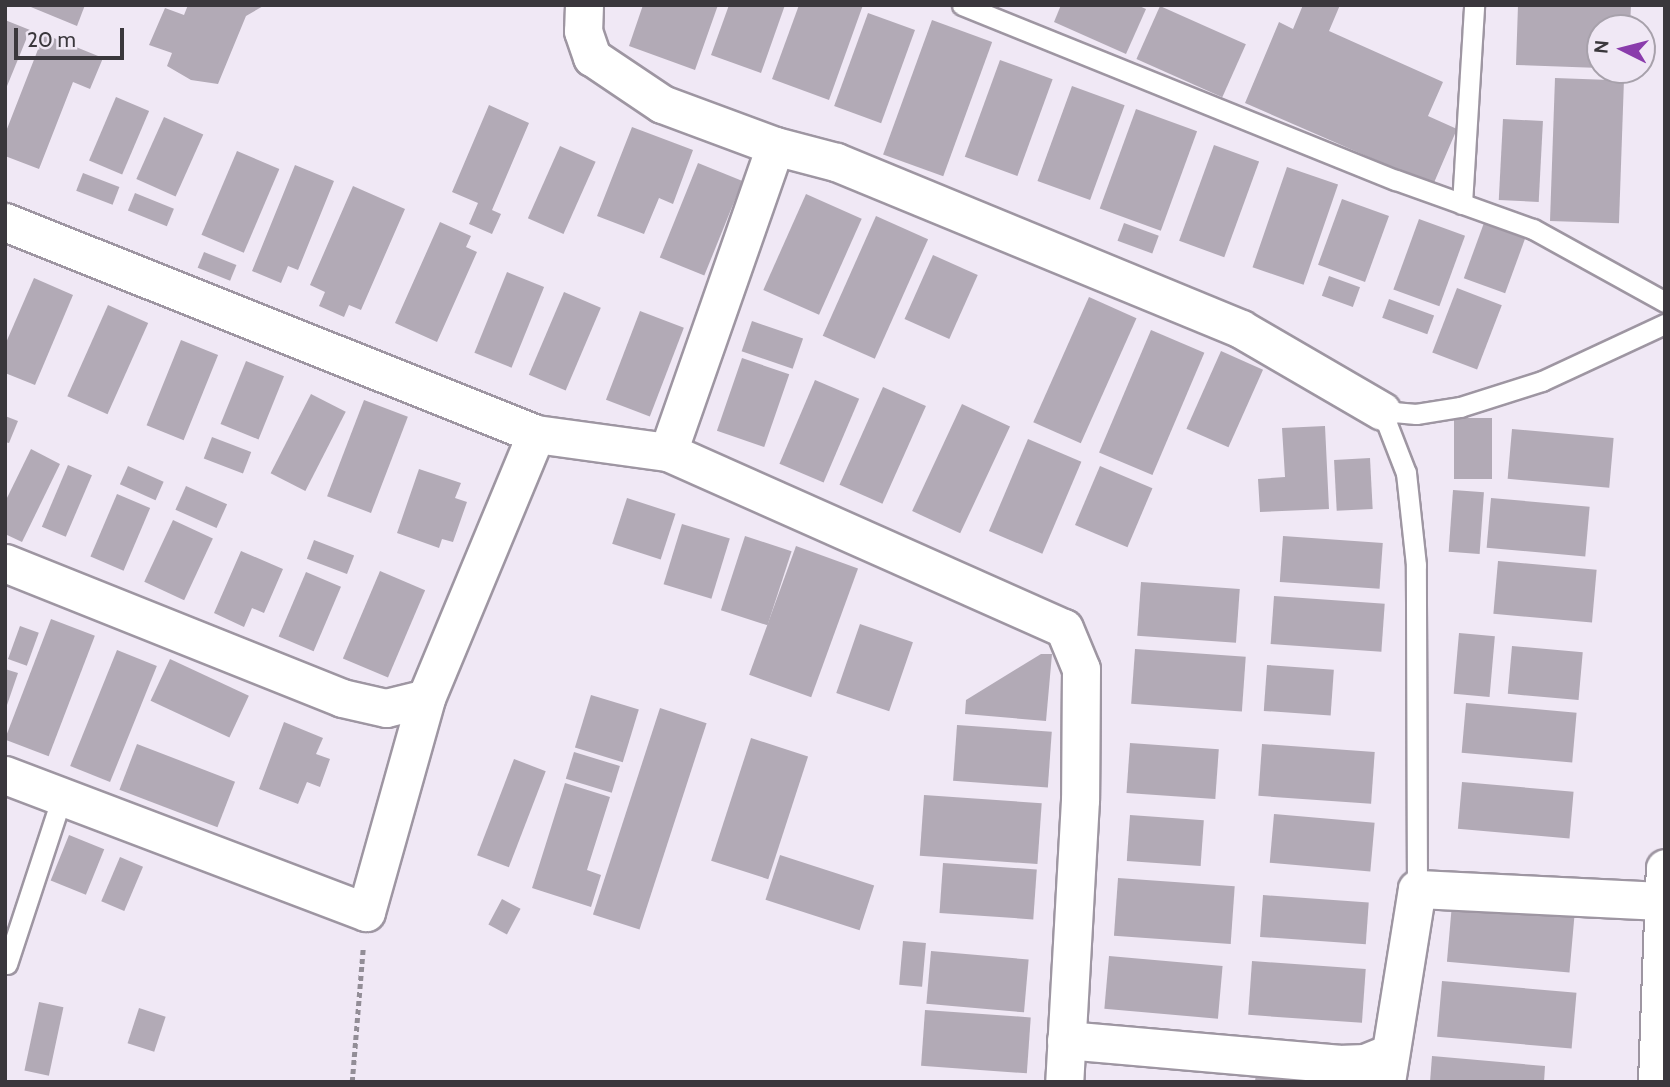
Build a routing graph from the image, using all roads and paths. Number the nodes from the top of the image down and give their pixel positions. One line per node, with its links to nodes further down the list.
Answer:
1 (584, 5): 4 (street)
2 (962, 5): 5 (lane)
3 (1474, 5): 5 (lane)
4 (775, 146): 9 (street); 11 (street)
5 (1462, 204): 7 (lane)
6 (5, 222): 10 (street)
7 (1665, 302)
8 (1665, 324): 9 (lane)
9 (1382, 411): 17 (lane)
10 (536, 433): 11 (street); 13 (street)
11 (668, 452): 20 (street)
12 (5, 563): 13 (street)
13 (426, 698): 18 (street)
14 (5, 775): 15 (street)
15 (62, 797): 18 (street); 19 (lane)
16 (1664, 884): 17 (street); 21 (street)
17 (1417, 889): 22 (street)
18 (366, 912): 23 (path)
19 (7, 964)
20 (1066, 1040): 22 (street); 24 (street)
21 (1660, 1059)
22 (1387, 1068)
23 (352, 1082)
24 (1064, 1082)

